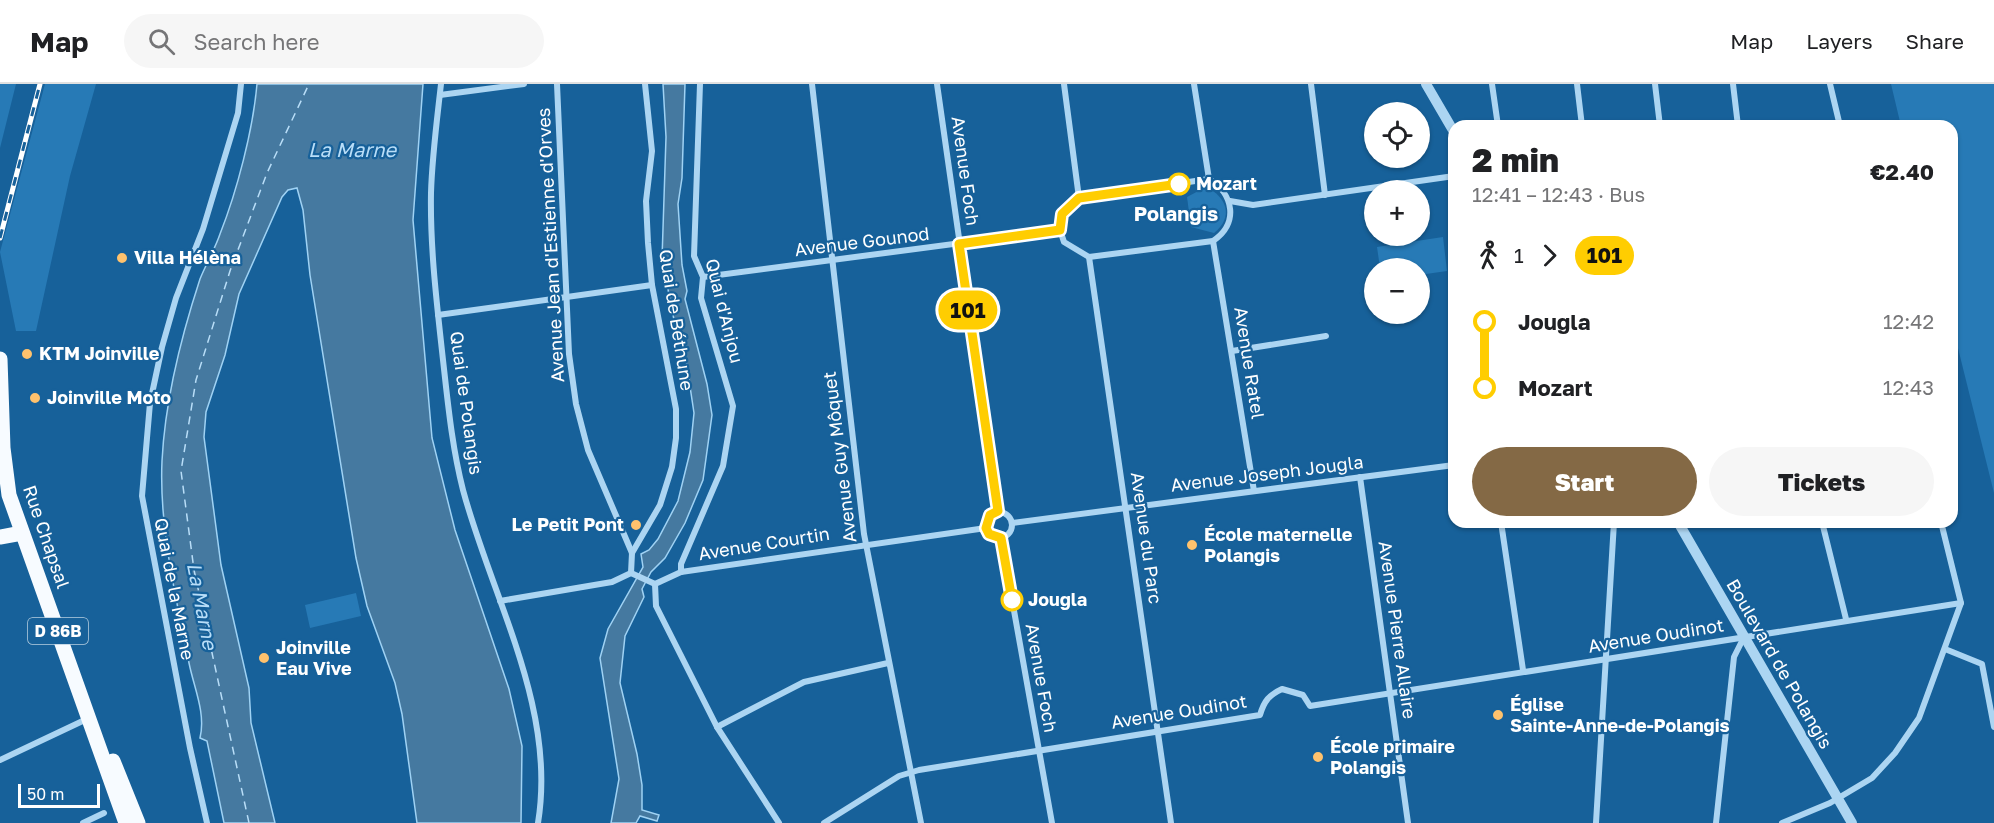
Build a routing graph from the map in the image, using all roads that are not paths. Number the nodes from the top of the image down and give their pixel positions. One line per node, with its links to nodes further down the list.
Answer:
1 (241, 84): 83 (street, Quai de la Marne)
2 (441, 84): 18 (street, Quai de Polangis)
3 (524, 84): 18 (street)
4 (557, 84): 37 (street, Avenue Jean d'Estienne d'Orves)
5 (645, 84): 36 (street, Quai de Béthune)
6 (700, 84): 35 (street, Quai d'Anjou)
7 (812, 84): 34 (street, Avenue Guy Môquet)
8 (938, 84): 32 (street, Avenue Foch)
9 (1064, 84): 28 (street)
10 (1194, 84): 26 (street)
11 (1311, 84): 27 (street)
12 (1426, 84): 24 (street)
13 (1492, 84): 19 (street)
14 (1576, 84): 20 (street)
15 (1655, 84): 21 (street)
16 (1733, 84): 22 (street)
17 (1830, 84): 23 (street)
18 (440, 95): 38 (street, Quai de Polangis)
19 (1497, 120)
20 (1581, 120)
21 (1659, 120)
22 (1737, 120)
23 (1839, 120)
24 (1448, 122)
25 (1448, 177): 27 (street)
26 (1209, 179): 28 (street); 29 (street)
27 (1325, 195): 29 (street)
28 (1079, 198): 30 (street)
29 (1230, 201): 31 (street)
30 (1060, 230): 32 (street, Avenue Gounod); 33 (street)
31 (1213, 241): 33 (street); 40 (street, Avenue Ratel)
32 (959, 244): 34 (street, Avenue Gounod); 46 (street, Avenue Foch)
33 (1089, 257): 45 (street, Avenue du Parc)
34 (832, 261): 35 (street, Avenue Gounod); 57 (street, Avenue Guy Môquet)
35 (703, 278): 59 (street, Quai d'Anjou)
36 (652, 285): 37 (street); 58 (street, Quai de Béthune)
37 (565, 296): 38 (street); 58 (street, Avenue Jean d'Estienne d'Orves)
38 (438, 315): 62 (street, Quai de Polangis)
39 (1326, 336): 40 (street)
40 (1232, 351): 44 (street, Avenue Ratel)
41 (0, 359): 54 (main road, Rue Chapsal)
42 (1448, 466): 43 (street, Avenue Joseph Jougla)
43 (1360, 477): 44 (street, Avenue Joseph Jougla); 70 (street, Avenue Pierre Allaire)
44 (1254, 491): 45 (street, Avenue Joseph Jougla)
45 (1126, 507): 47 (street, Avenue Joseph Jougla); 74 (street, Avenue du Parc)
46 (998, 511): 47 (street); 48 (street)
47 (1012, 523): 56 (street)
48 (986, 528): 56 (street); 57 (street, Avenue Courtin)
49 (1503, 528): 69 (street)
50 (1614, 528): 67 (street)
51 (1681, 528): 65 (street, Boulevard de Polangis)
52 (1823, 528): 64 (street)
53 (1942, 528): 63 (street)
54 (22, 532): 55 (main road); 71 (main road, Rue Chapsal / D 86B)
55 (0, 537)
56 (1001, 538): 75 (street, Avenue Foch)
57 (866, 544): 59 (street, Avenue Courtin); 68 (street, Avenue Guy Môquet)
58 (632, 553): 60 (street, Avenue Jean d'Estienne d'Orves)
59 (681, 572): 61 (street, Avenue Courtin)
60 (631, 573): 61 (street); 62 (street)
61 (655, 584): 72 (street)
62 (500, 601): 84 (street, Quai de Polangis)
63 (1961, 603): 64 (street, Avenue Oudinot); 66 (street)
64 (1846, 619): 65 (street, Avenue Oudinot)
65 (1744, 637): 67 (street, Avenue Oudinot); 78 (street, Boulevard de Polangis); 92 (street)
66 (1945, 649): 73 (street); 78 (street)
67 (1605, 659): 69 (street, Avenue Oudinot); 91 (street)
68 (888, 663): 72 (street); 77 (street, Avenue Guy Môquet)
69 (1523, 670): 70 (street, Avenue Oudinot)
70 (1390, 694): 74 (street, Avenue Oudinot); 90 (street, Avenue Pierre Allaire)
71 (92, 723): 76 (street); 81 (main road, Rue Chapsal / D 86B); 82 (main road)
72 (717, 727): 85 (street)
73 (1994, 727)
74 (1159, 731): 75 (street, Avenue Oudinot); 89 (street, Avenue du Parc)
75 (1039, 750): 77 (street, Avenue Oudinot); 88 (street, Avenue Foch)
76 (0, 760)
77 (910, 772): 86 (street, Avenue Oudinot); 87 (street, Avenue Guy Môquet)
78 (1838, 799): 93 (street); 94 (street, Boulevard de Polangis)
79 (104, 813): 80 (street)
80 (83, 823)
81 (126, 823)
82 (138, 823)
83 (207, 823)
84 (538, 823)
85 (779, 823)
86 (824, 823)
87 (921, 823)
88 (1052, 823)
89 (1171, 823)
90 (1408, 823)
91 (1596, 823)
92 (1716, 823)
93 (1782, 823)
94 (1852, 823)

